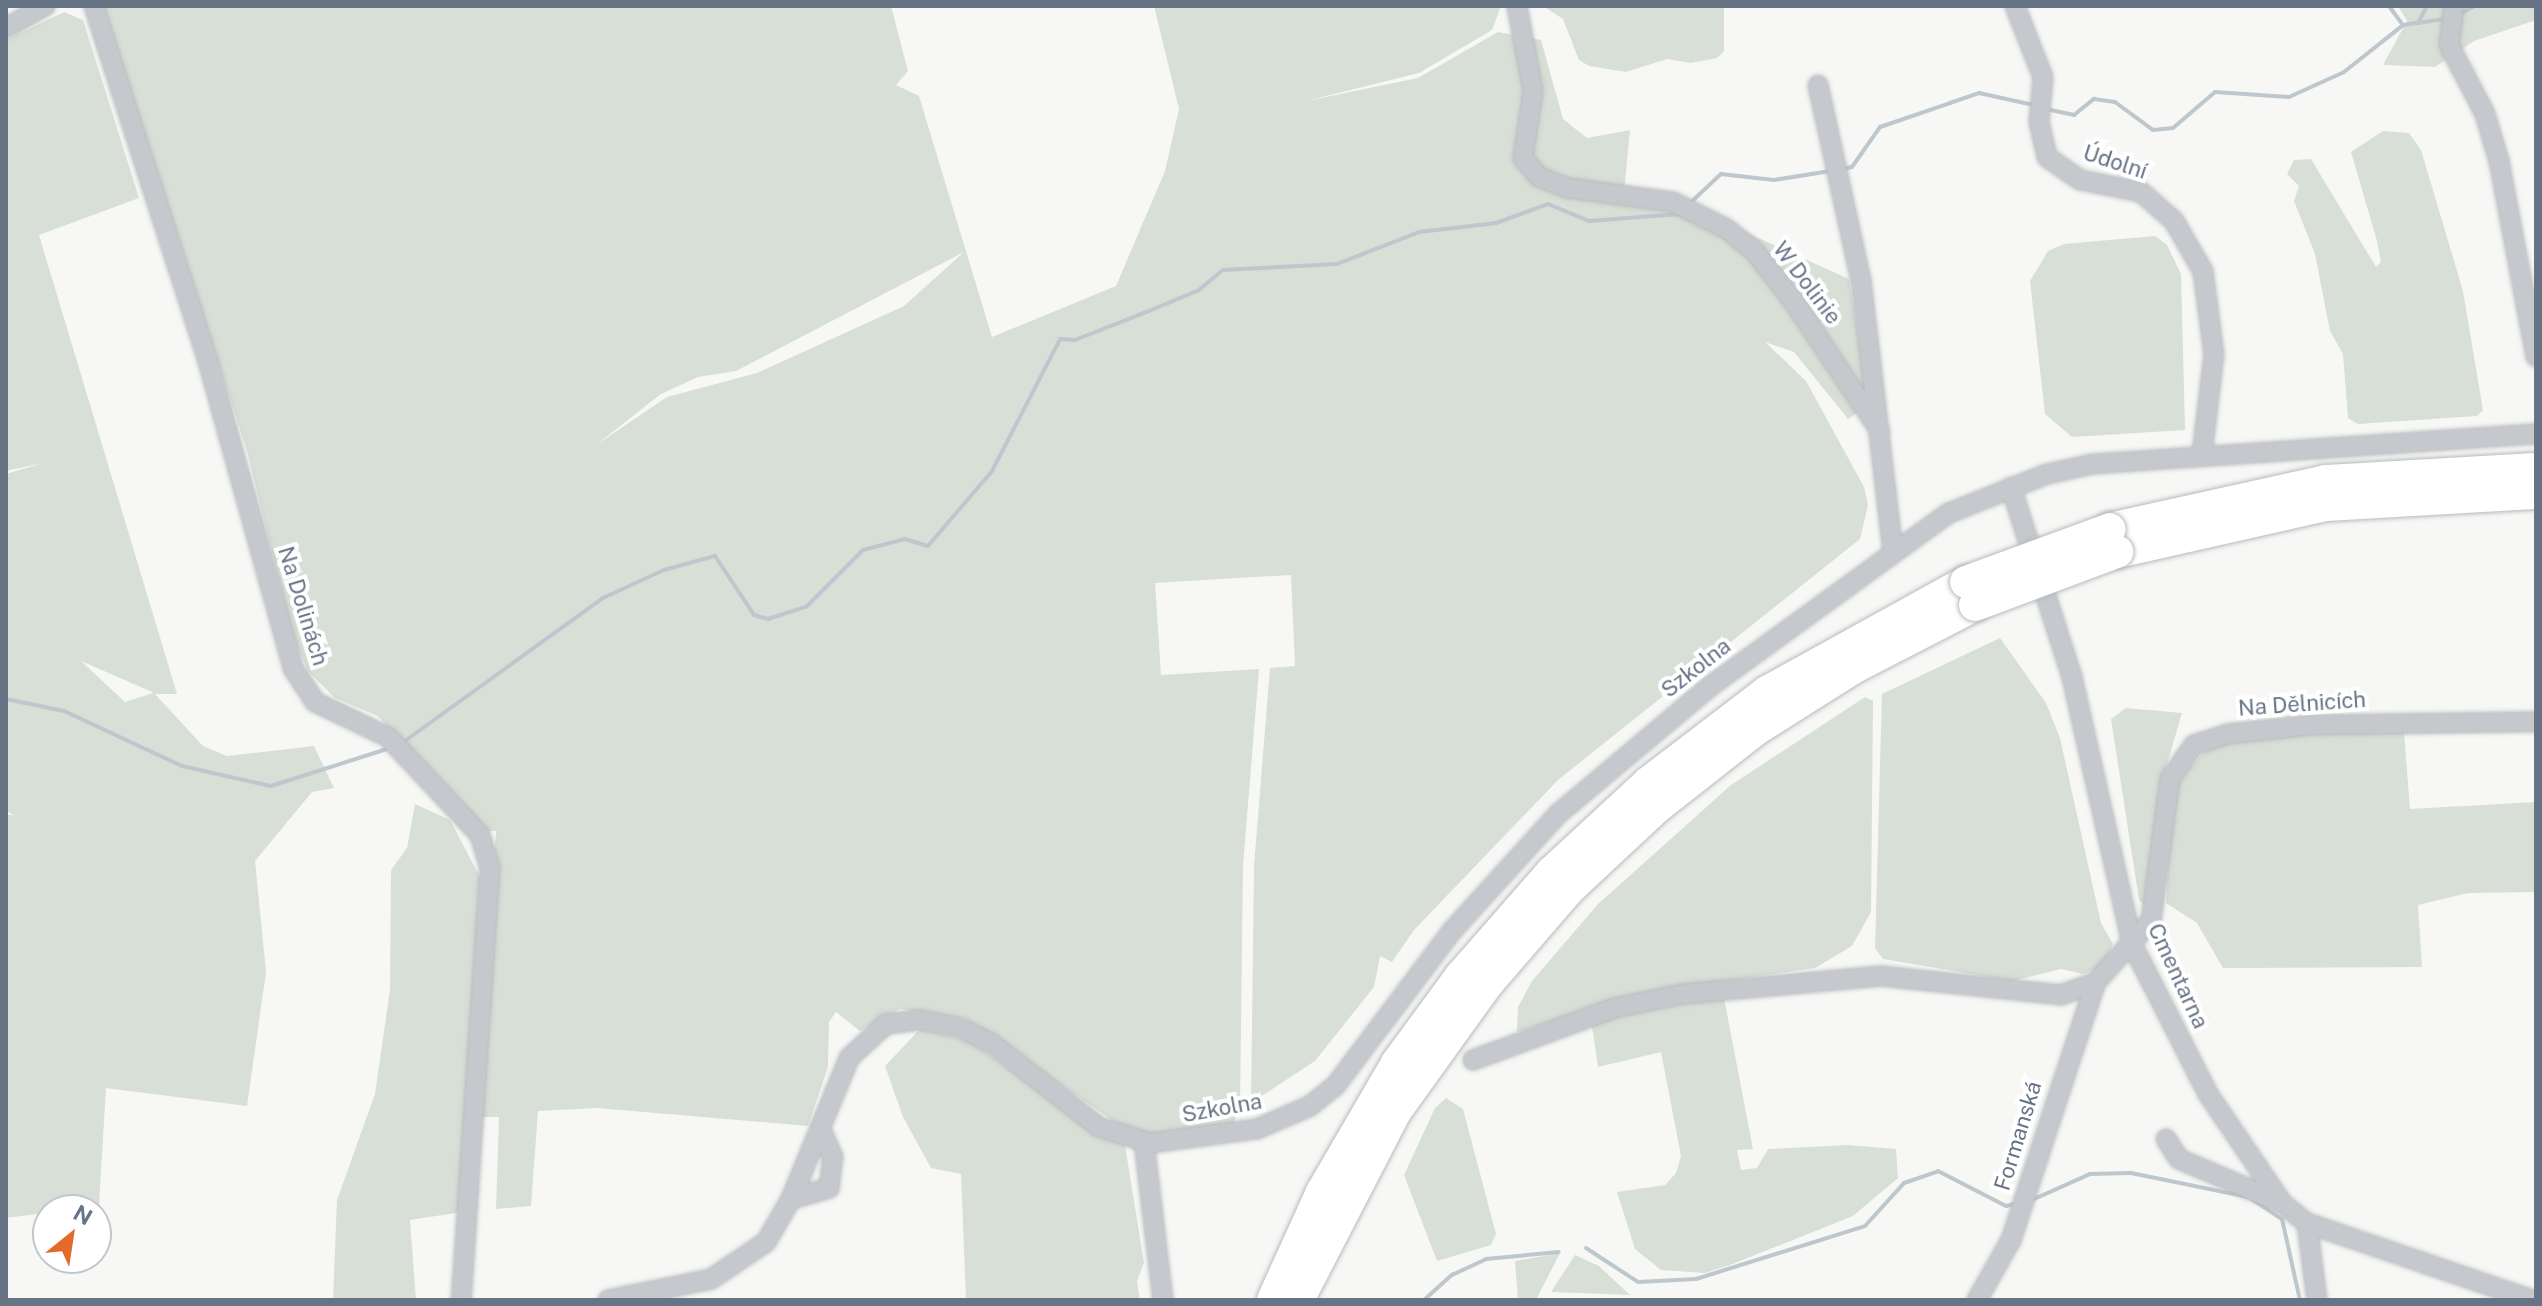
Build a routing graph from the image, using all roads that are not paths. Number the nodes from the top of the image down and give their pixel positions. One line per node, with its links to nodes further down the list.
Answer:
1 (45, 6): 6 (street)
2 (94, 6): 30 (street, Na Dolinách)
3 (1517, 6): 9 (street, W Dolinie)
4 (2015, 6): 11 (street, Údolní)
5 (2453, 7): 8 (street)
6 (6, 28)
7 (1818, 85): 9 (street, W Dolinie)
8 (2536, 357)
9 (1880, 431): 16 (street)
10 (2536, 434): 11 (street, Szkolna)
11 (2202, 455): 13 (street, Szkolna)
12 (2536, 469): 15 (highway)
13 (2011, 487): 16 (street, Szkolna); 19 (street, Cmentarna)
14 (2536, 493): 15 (highway)
15 (2114, 540): 17 (highway, bridge)
16 (1893, 551): 26 (street, Szkolna)
17 (1971, 594): 33 (highway); 34 (highway)
18 (2536, 722): 19 (street, Na Dělnicích)
19 (2132, 944): 20 (street); 28 (street, Cmentarna)
20 (2096, 982): 21 (street); 22 (street, Formanská)
21 (2061, 995): 22 (street); 23 (street)
22 (2082, 1012): 35 (street, Formanská)
23 (1473, 1060)
24 (820, 1128): 26 (street, Szkolna); 27 (street, Szkolna); 27 (street)
25 (2166, 1139): 28 (street)
26 (1144, 1141): 32 (street)
27 (791, 1199): 31 (street, Szkolna)
28 (2282, 1203): 29 (street, Cmentarna)
29 (2307, 1223): 36 (street); 37 (street, Cmentarna)
30 (461, 1300)
31 (608, 1300)
32 (1163, 1300)
33 (1273, 1300)
34 (1298, 1300)
35 (1977, 1300)
36 (2317, 1300)
37 (2532, 1300)

